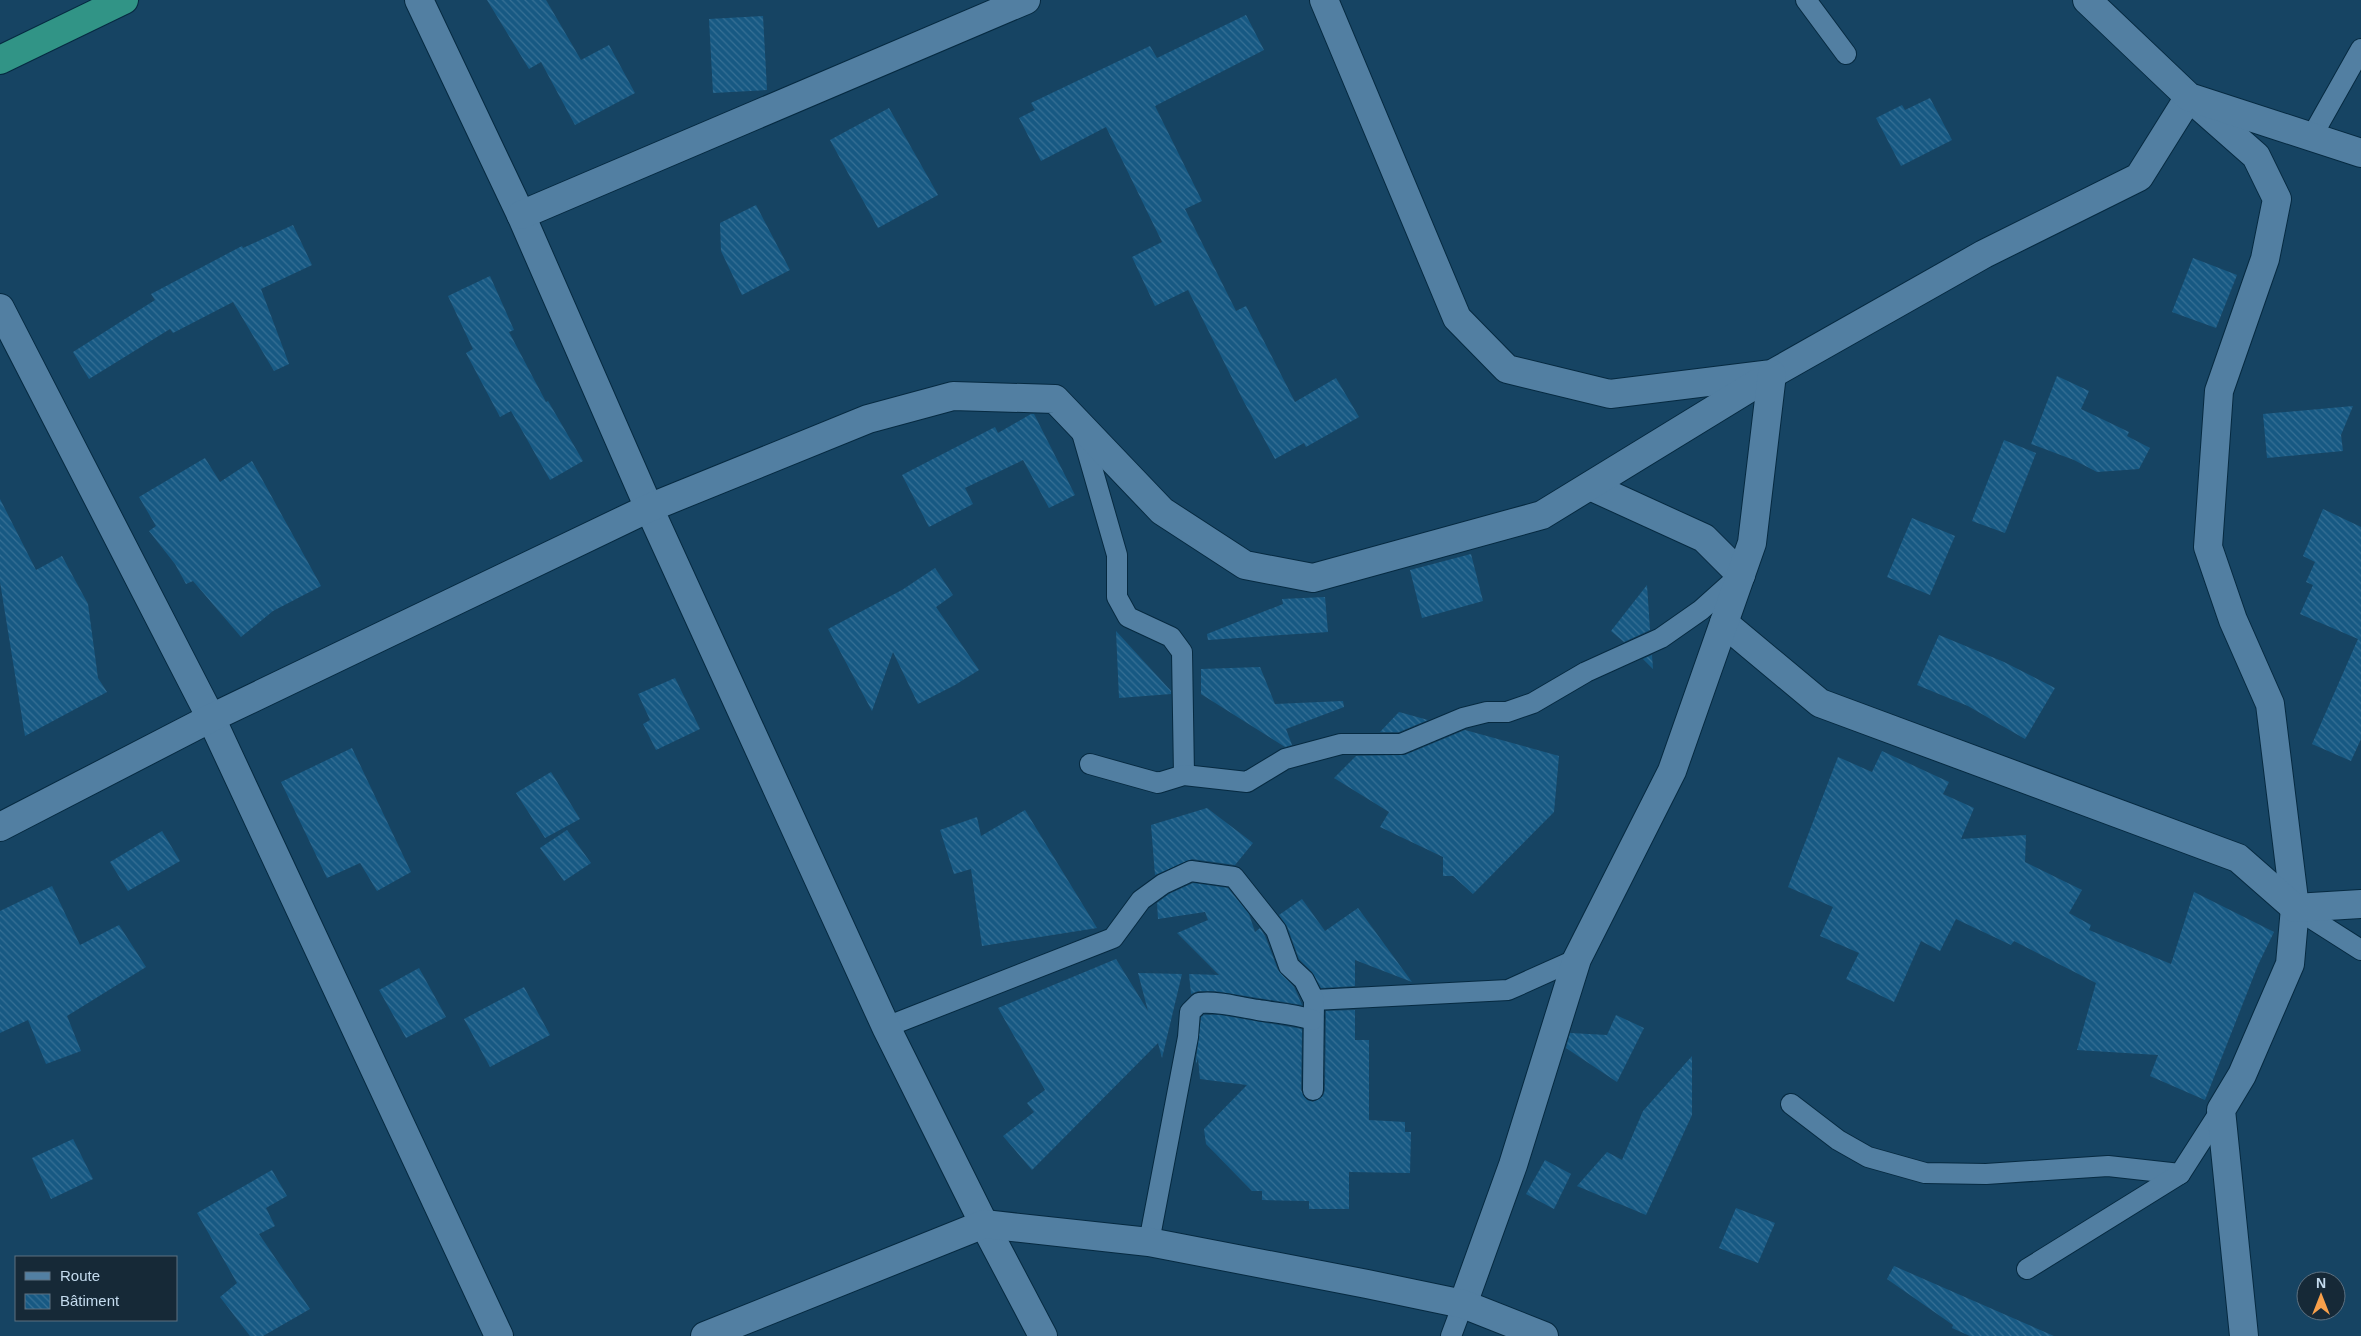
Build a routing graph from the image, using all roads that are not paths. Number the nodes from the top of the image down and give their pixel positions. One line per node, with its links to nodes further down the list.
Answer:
1 (124, 0): 9 (highway)
2 (419, 0): 13 (street)
3 (1026, 0): 13 (street)
4 (1324, 0): 15 (street)
5 (1806, 0): 8 (lane)
6 (2087, 0): 10 (street)
7 (2361, 49): 11 (lane)
8 (1846, 54)
9 (0, 60)
10 (2189, 97): 11 (street); 15 (street); 26 (street)
11 (2312, 136): 12 (street)
12 (2361, 152)
13 (521, 215): 18 (street)
14 (0, 308): 21 (street)
15 (1772, 374): 17 (street); 19 (street)
16 (1079, 424): 17 (street); 18 (street); 23 (lane)
17 (1590, 486): 19 (street)
18 (649, 508): 21 (street); 30 (street)
19 (1741, 575): 20 (street); 23 (lane)
20 (1724, 623): 26 (street); 28 (street)
21 (211, 718): 24 (street); 39 (street)
22 (1090, 764): 23 (lane)
23 (1184, 775)
24 (0, 827)
25 (2361, 904): 26 (street)
26 (2295, 908): 27 (lane); 33 (street)
27 (2361, 950)
28 (1577, 959): 29 (lane); 38 (street)
29 (1313, 1010): 30 (lane); 31 (lane); 36 (lane)
30 (886, 1027): 35 (street)
31 (1313, 1090)
32 (1791, 1104): 34 (lane)
33 (2221, 1110): 34 (lane); 44 (street)
34 (2180, 1174): 37 (lane)
35 (984, 1224): 36 (street); 40 (street); 41 (street)
36 (1149, 1242): 38 (street)
37 (2027, 1269)
38 (1463, 1304): 42 (lane); 43 (street)
39 (499, 1336)
40 (705, 1336)
41 (1043, 1336)
42 (1451, 1336)
43 (1544, 1336)
44 (2244, 1336)

